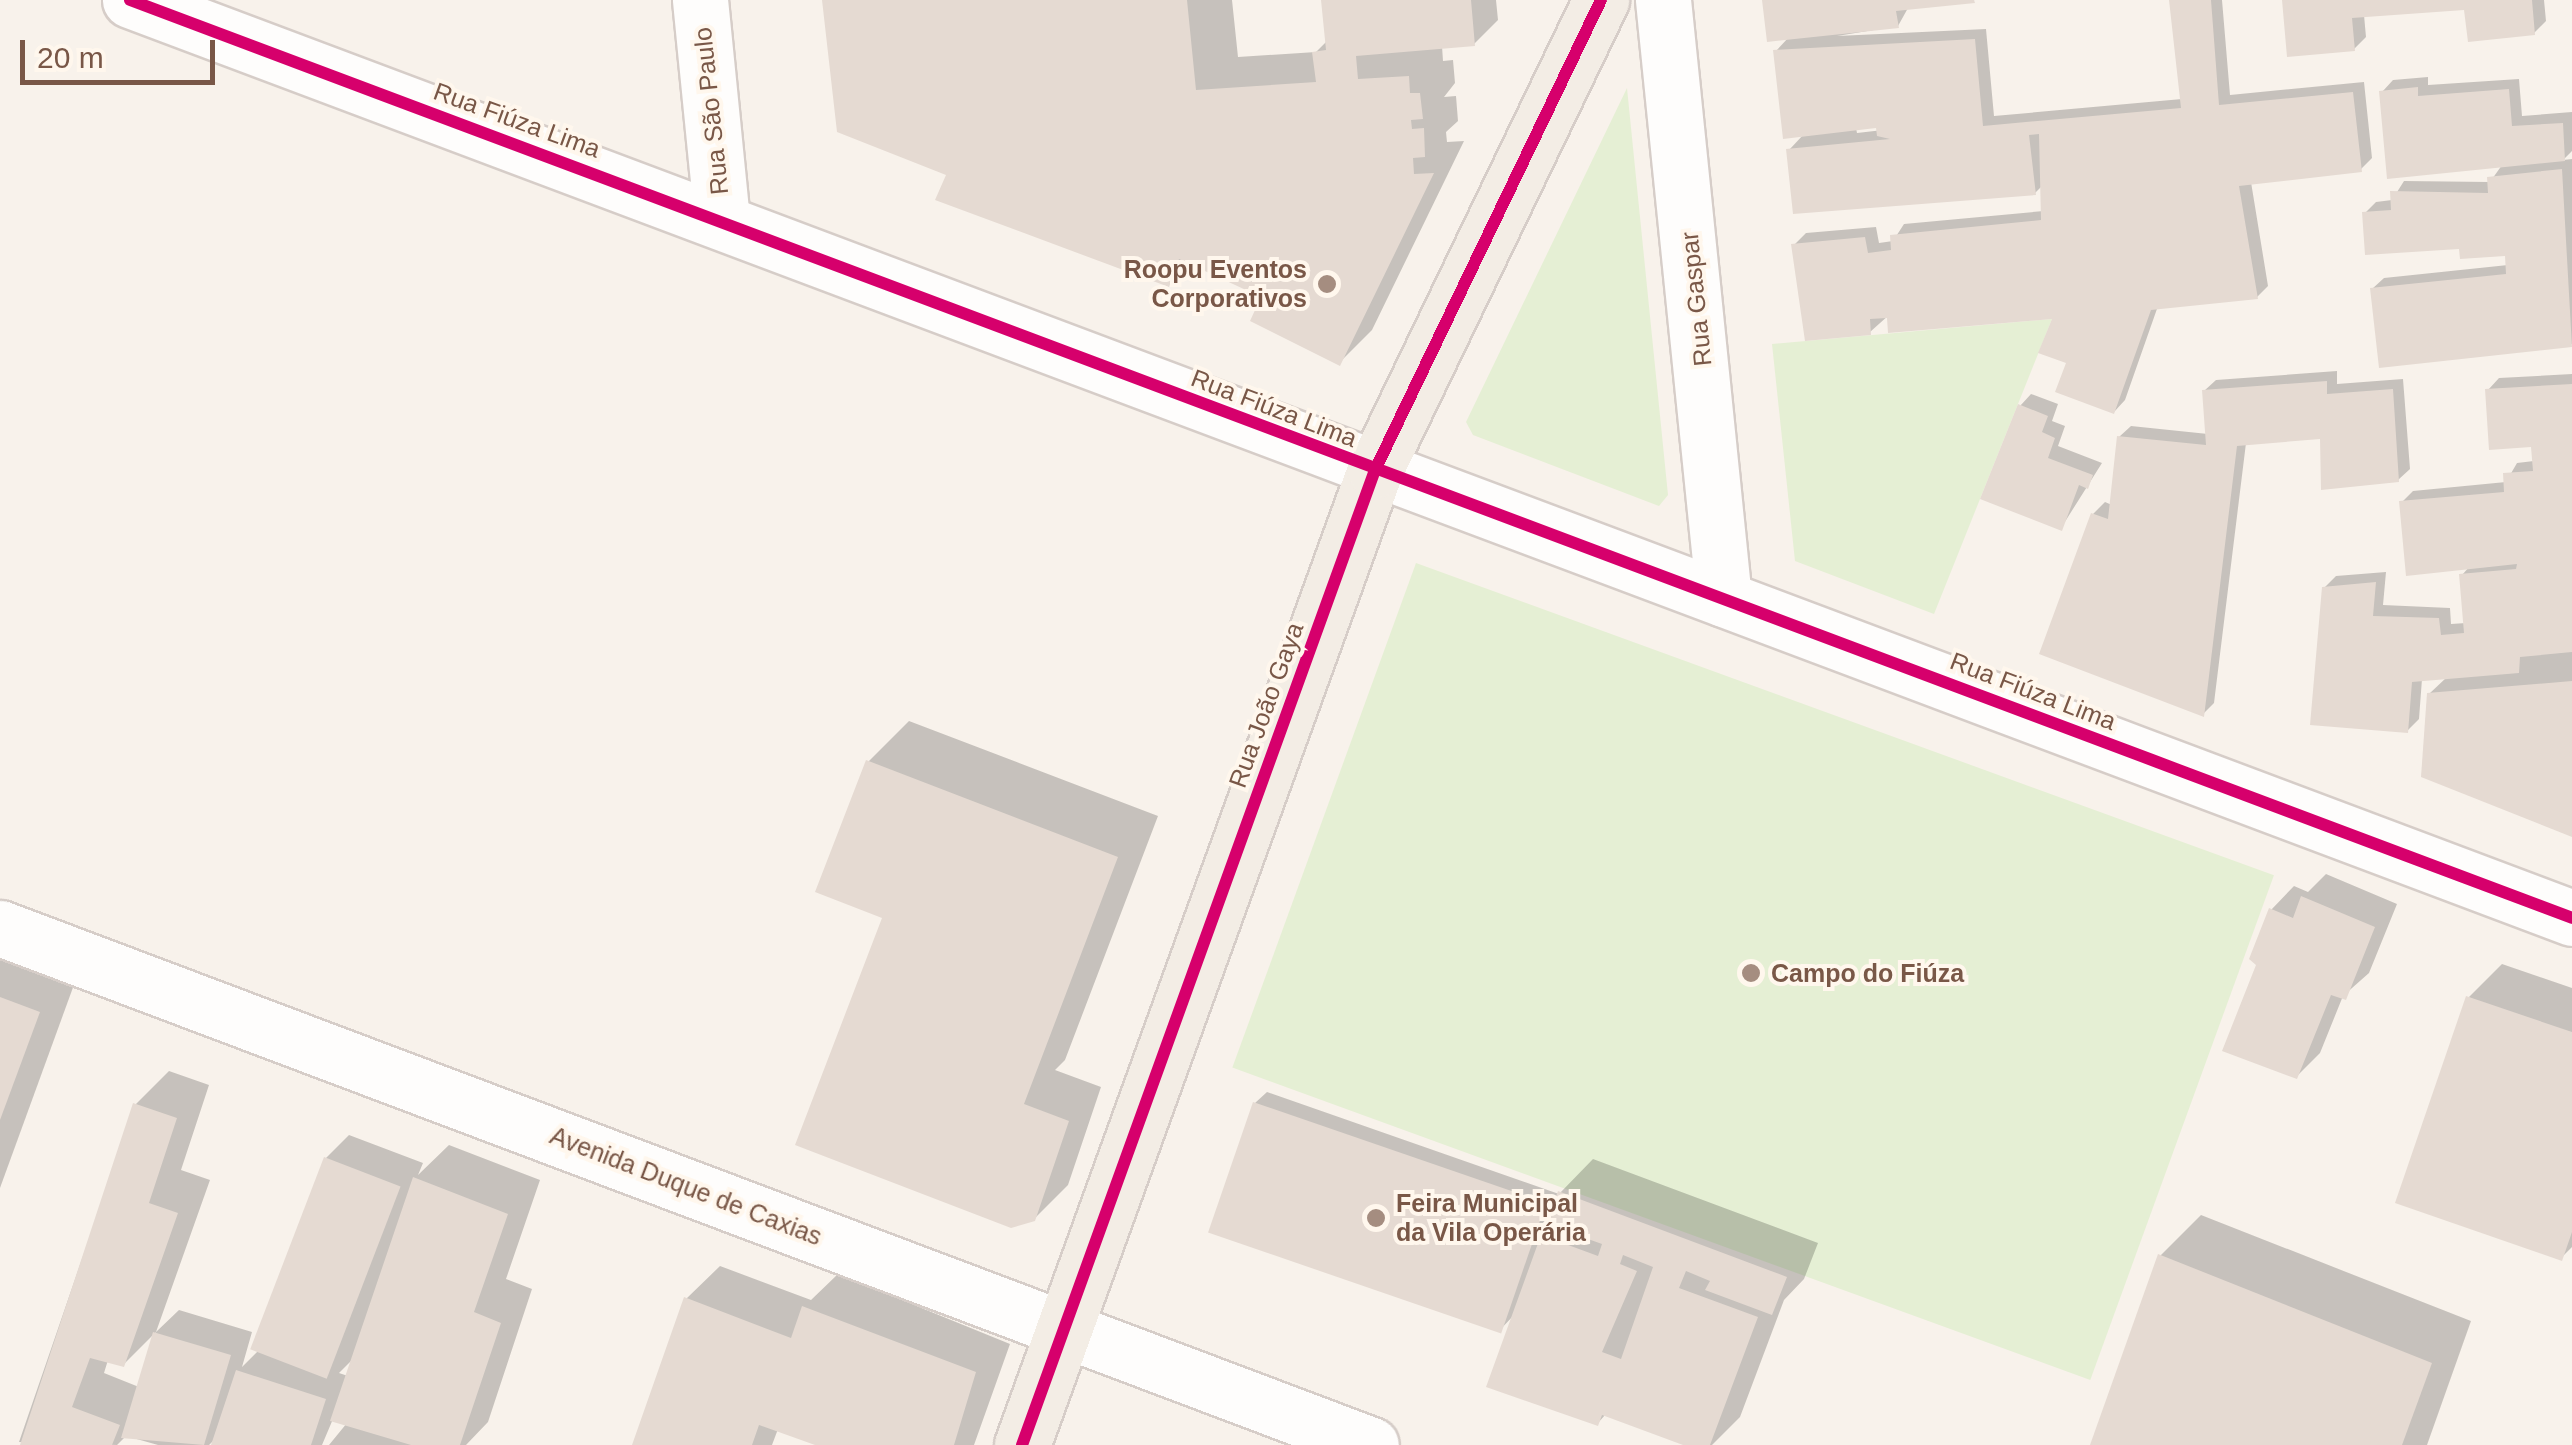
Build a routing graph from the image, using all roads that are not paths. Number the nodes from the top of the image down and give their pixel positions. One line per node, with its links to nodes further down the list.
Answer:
1 (130, 0): 5 (street, Rua Fiúza Lima)
2 (700, 0): 5 (street, Rua São Paulo)
3 (1601, 0): 6 (main road, Rua João Gaya)
4 (1663, 0): 7 (street, Rua Gaspar)
5 (722, 221): 6 (street, Rua Fiúza Lima)
6 (1375, 470): 7 (street, Rua Fiúza Lima); 10 (main road, Rua João Gaya)
7 (1724, 599): 8 (street, Rua Fiúza Lima)
8 (2572, 918)
9 (0, 928): 10 (street, Avenida Duque de Caxias)
10 (1064, 1328): 11 (main road, Rua João Gaya); 12 (street, Avenida Duque de Caxias)
11 (1022, 1445)
12 (1372, 1445)

